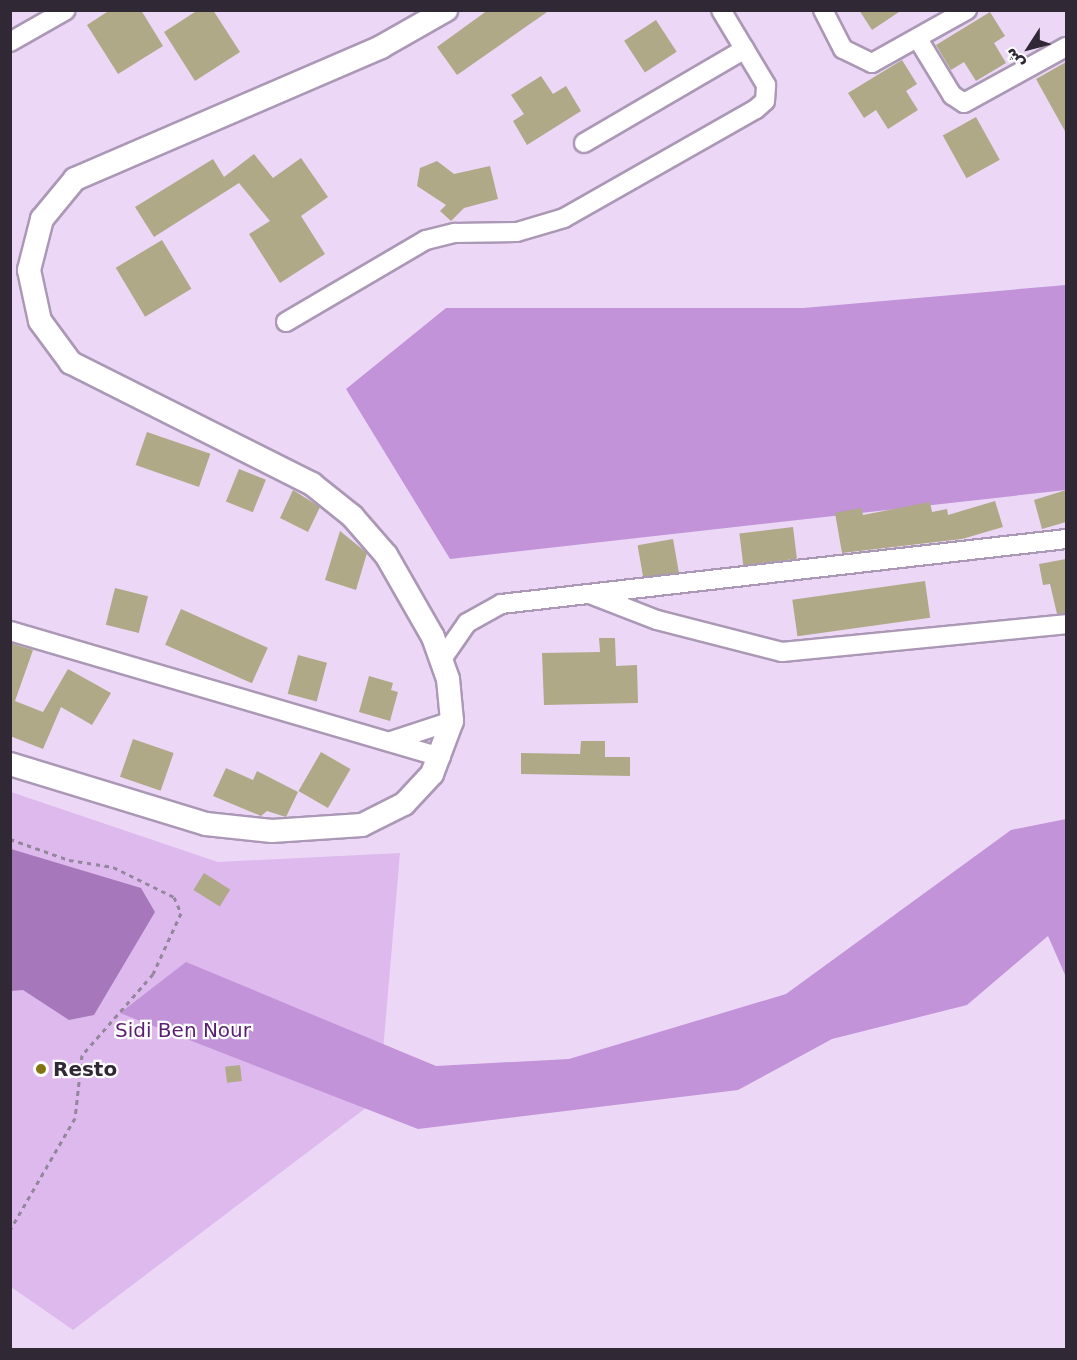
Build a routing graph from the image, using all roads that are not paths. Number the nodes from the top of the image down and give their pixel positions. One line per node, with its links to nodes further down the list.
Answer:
1 (66, 10): 7 (street)
2 (446, 10): 16 (street)
3 (721, 10): 9 (street)
4 (823, 10): 6 (street)
5 (967, 10): 6 (street)
6 (918, 39): 8 (street)
7 (10, 42)
8 (1066, 47)
9 (745, 49): 10 (street); 11 (street)
10 (584, 143)
11 (286, 322)
12 (1066, 539): 13 (street)
13 (588, 593): 14 (street); 16 (street)
14 (1066, 624)
15 (10, 631): 18 (street)
16 (442, 659): 17 (street)
17 (452, 721): 18 (street); 19 (street)
18 (391, 741): 19 (street)
19 (441, 757): 20 (street)
20 (10, 764)

